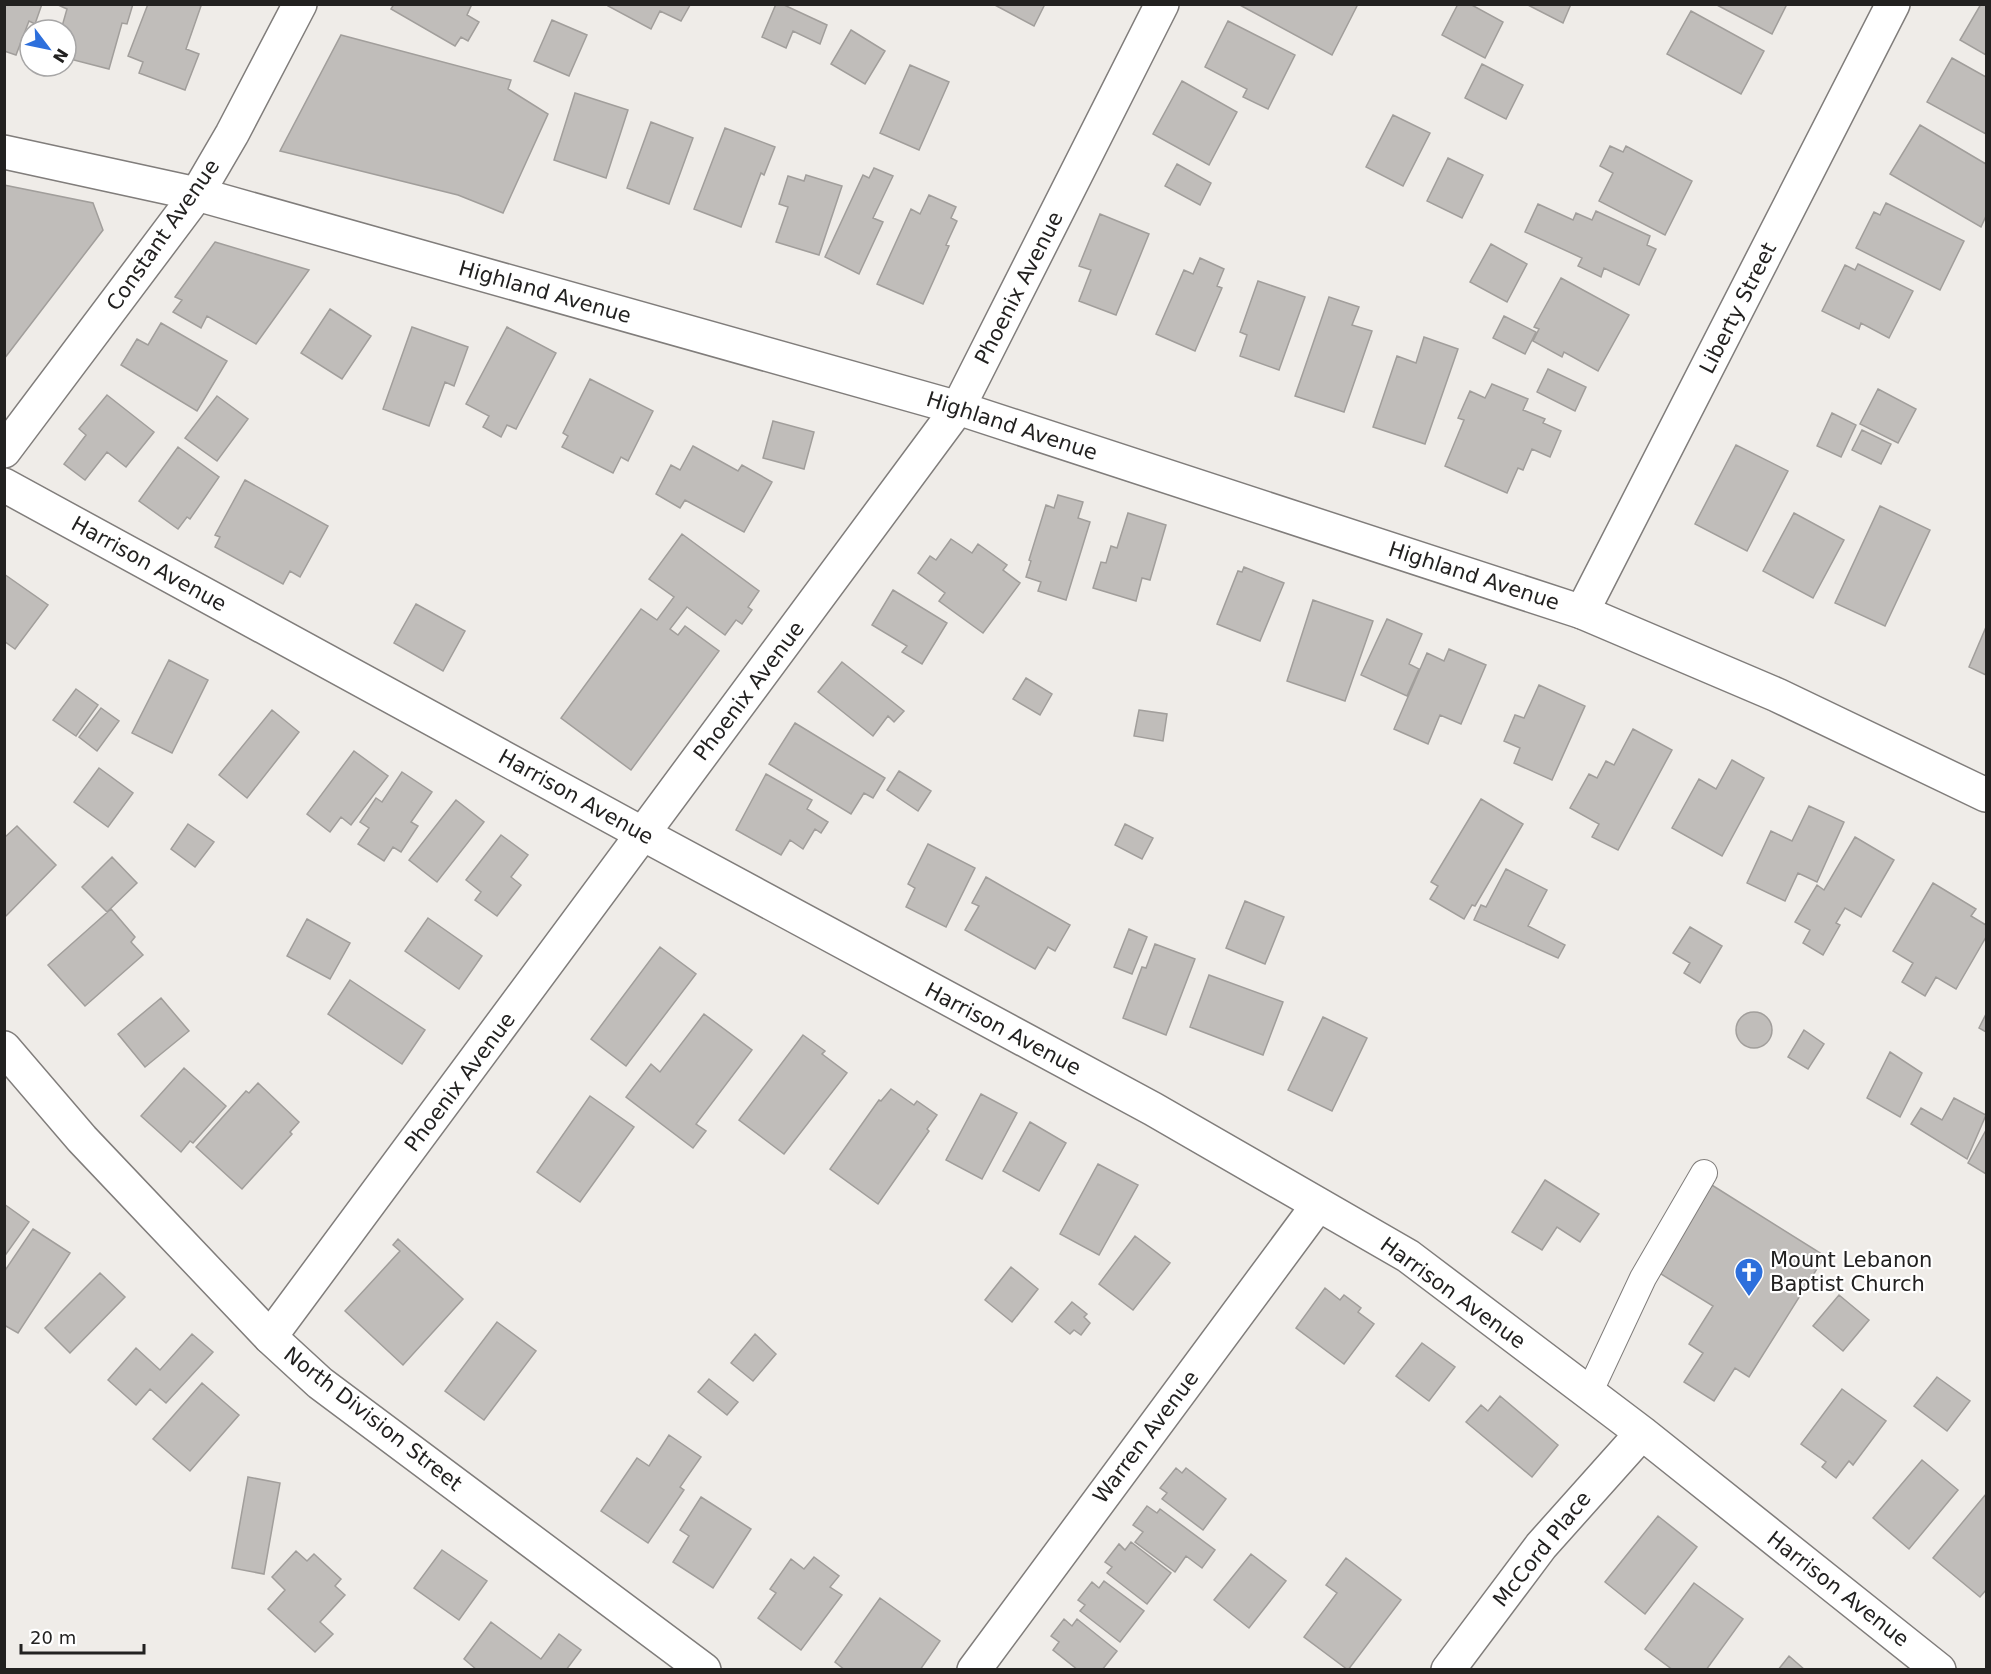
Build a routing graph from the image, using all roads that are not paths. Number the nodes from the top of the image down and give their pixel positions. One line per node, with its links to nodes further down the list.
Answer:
1 (300, 4): 5 (street, Constant Avenue)
2 (1162, 4): 6 (street, Phoenix Avenue)
3 (1893, 4): 9 (street, Liberty Street)
4 (4, 152): 5 (street, Highland Avenue)
5 (197, 194): 6 (street, Highland Avenue); 7 (street, Constant Avenue)
6 (958, 408): 9 (street, Highland Avenue); 11 (street, Phoenix Avenue)
7 (4, 451)
8 (4, 485): 11 (street, Harrison Avenue)
9 (1582, 612): 10 (street, Highland Avenue)
10 (1986, 795)
11 (643, 834): 14 (street, Harrison Avenue); 15 (street, Phoenix Avenue)
12 (4, 1048): 15 (street, North Division Street)
13 (1704, 1173): 16 (lane)
14 (1318, 1205): 16 (street, Harrison Avenue); 19 (street, Warren Avenue)
15 (270, 1337): 18 (street, North Division Street)
16 (1589, 1393): 17 (street, Harrison Avenue)
17 (1642, 1433): 20 (street, McCord Place); 21 (street, Harrison Avenue)
18 (704, 1670)
19 (974, 1670)
20 (1448, 1670)
21 (1939, 1670)

